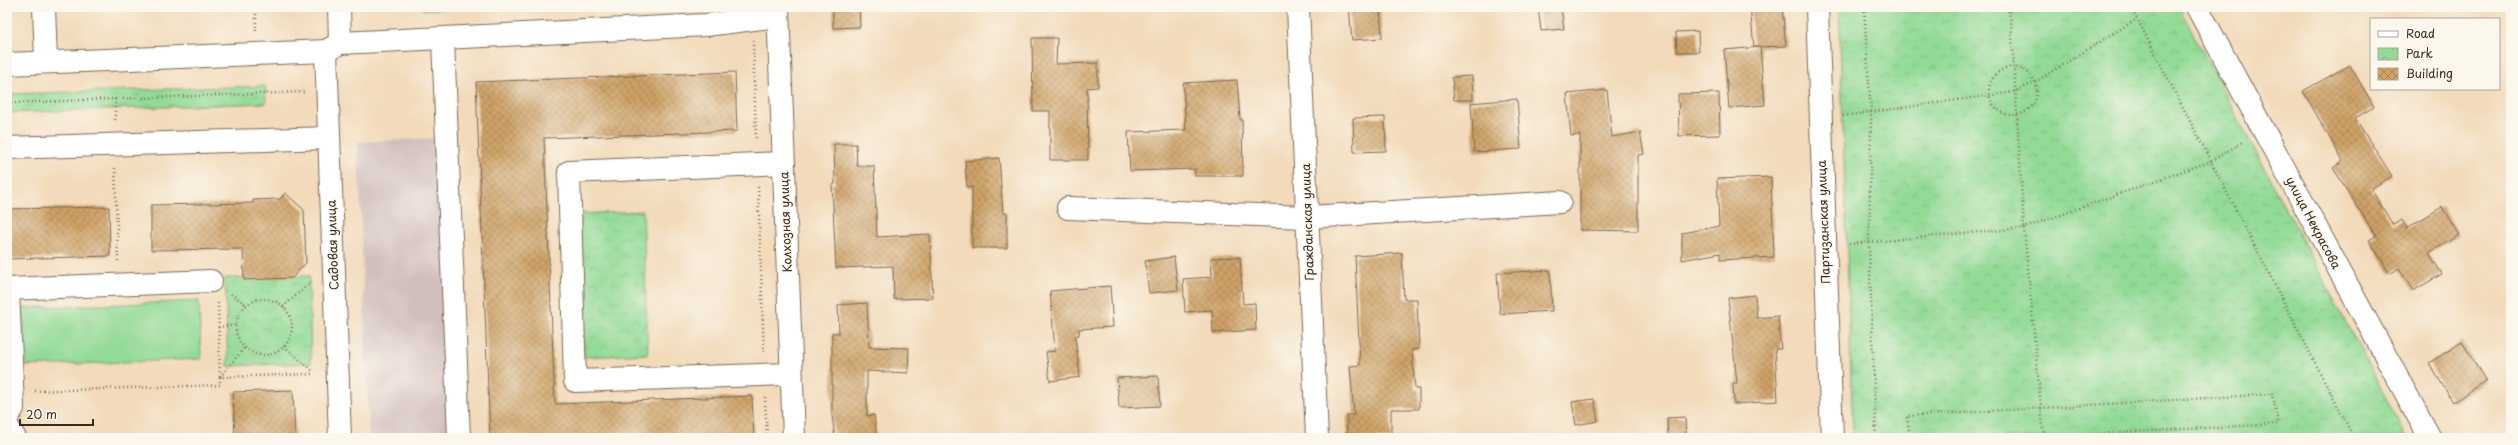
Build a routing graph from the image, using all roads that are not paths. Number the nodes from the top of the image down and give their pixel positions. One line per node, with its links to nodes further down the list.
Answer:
1 (44, 7): 9 (street)
2 (339, 7): 8 (street, Садовая улица)
3 (1298, 7): 16 (street, Гражданская улица)
4 (1817, 7): 27 (street, Партизанская улица)
5 (2197, 7): 28 (street, улица Некрасова)
6 (778, 11): 7 (street); 13 (street, Колхозная улица)
7 (443, 39): 8 (street); 24 (street)
8 (333, 47): 9 (street); 11 (street, Садовая улица)
9 (46, 62): 10 (street)
10 (7, 64)
11 (329, 138): 12 (street); 23 (street, Садовая улица)
12 (7, 148)
13 (784, 163): 19 (street, Колхозная улица); 19 (street)
14 (1560, 202): 16 (street)
15 (1068, 208): 16 (street)
16 (1308, 217): 26 (street, Гражданская улица)
17 (8, 289): 18 (street); 20 (street)
18 (214, 290)
19 (791, 374): 25 (street, Колхозная улица)
20 (7, 418)
21 (7, 426): 22 (street)
22 (15, 438)
23 (340, 438)
24 (459, 438)
25 (794, 438)
26 (1317, 438)
27 (1832, 438)
28 (2430, 438)

